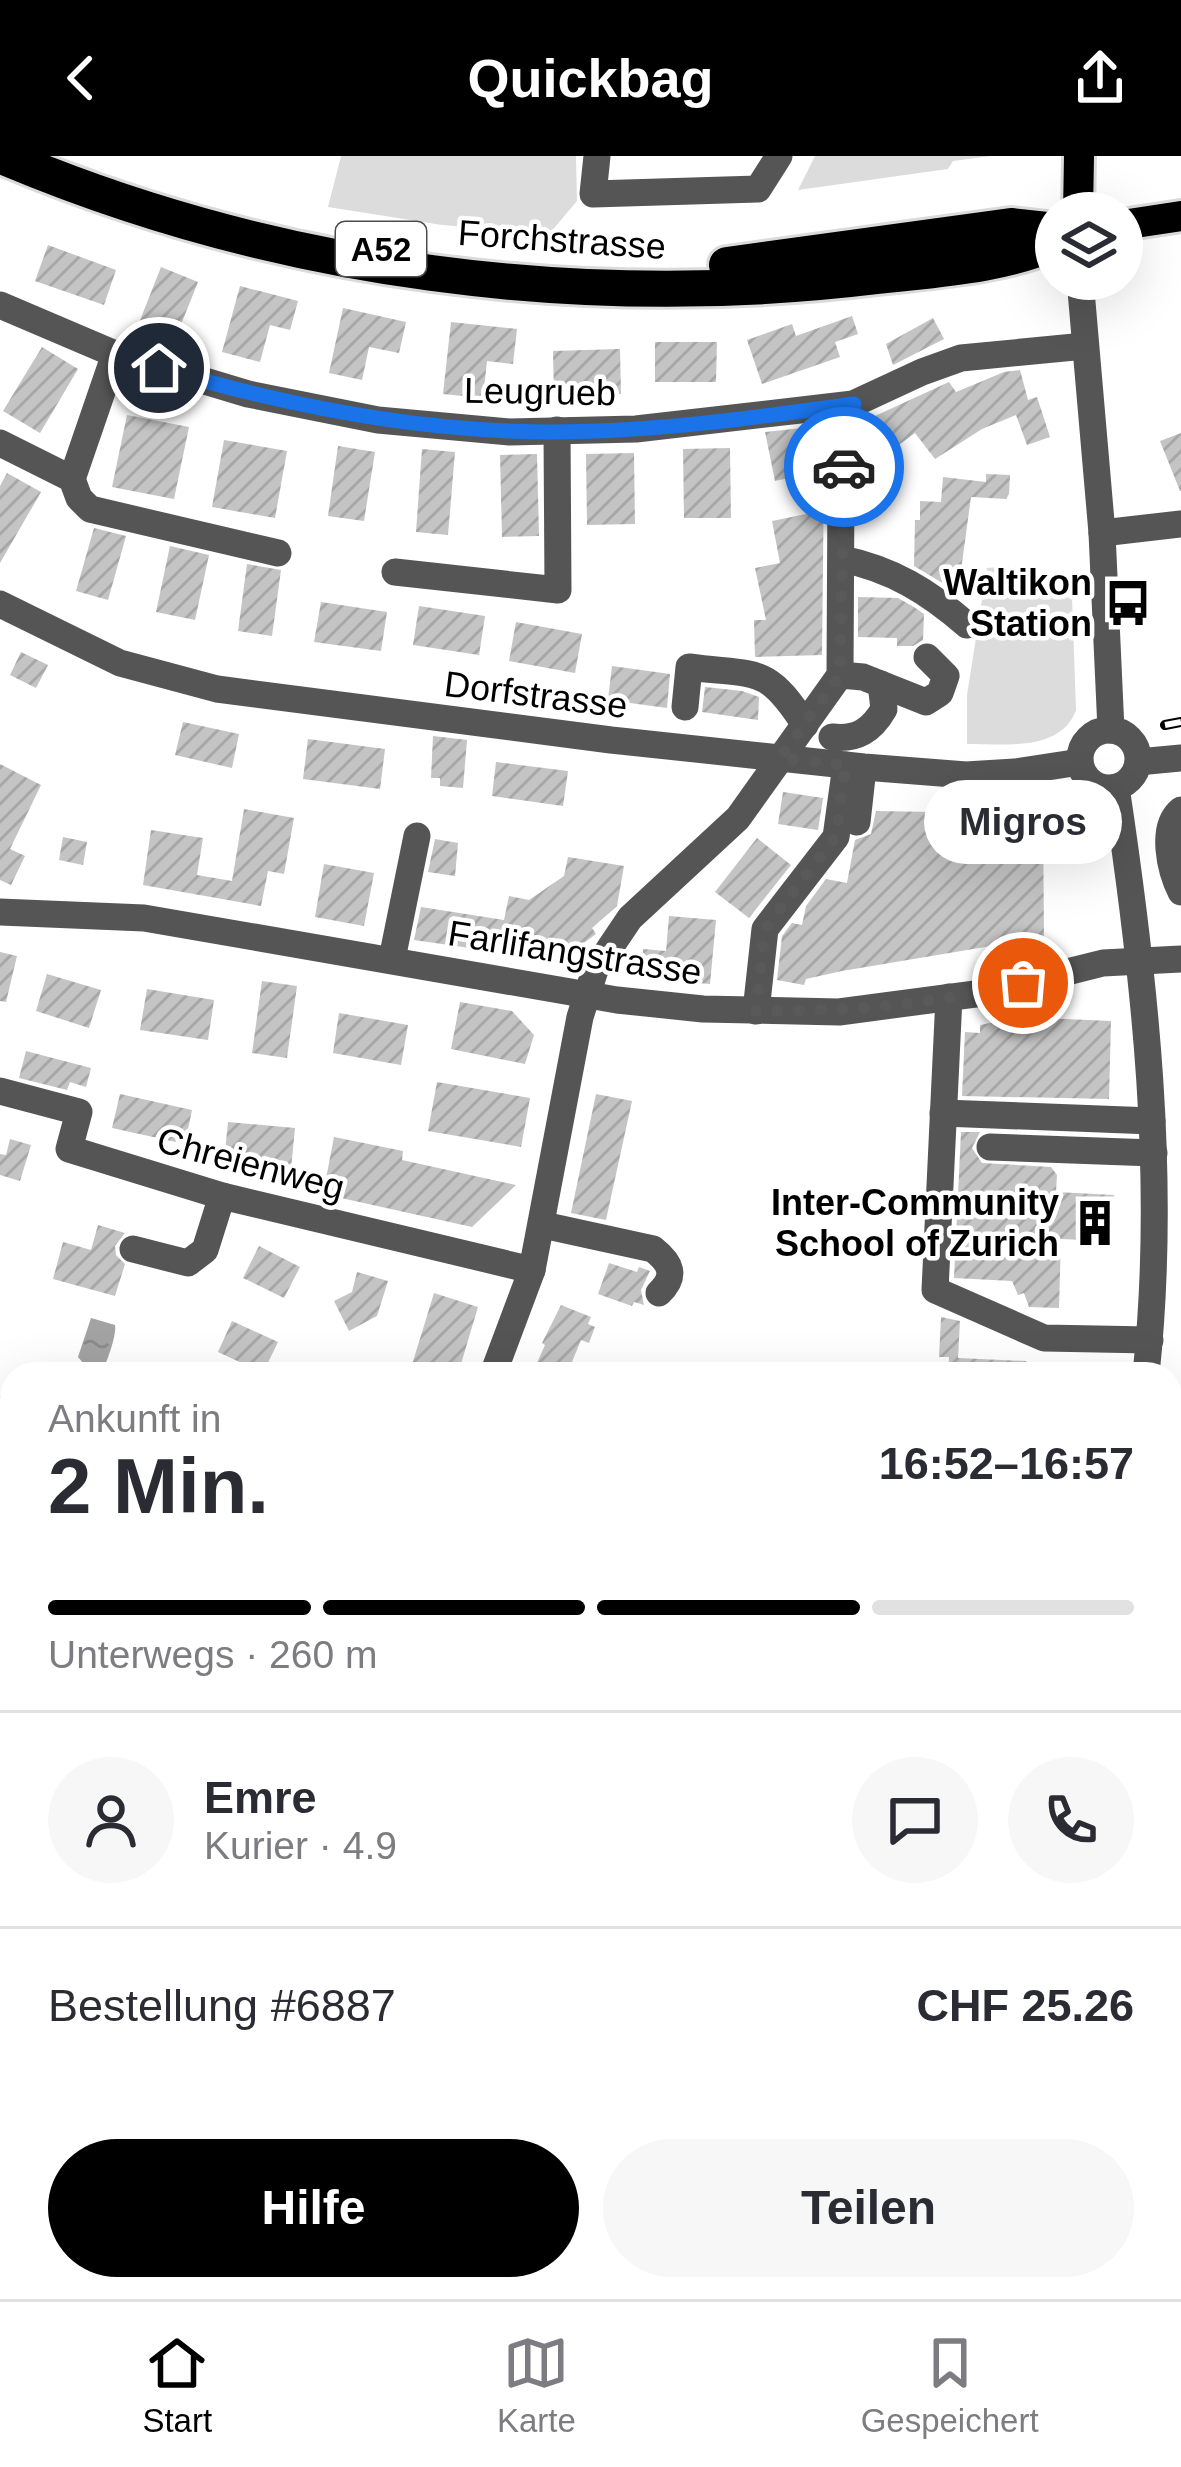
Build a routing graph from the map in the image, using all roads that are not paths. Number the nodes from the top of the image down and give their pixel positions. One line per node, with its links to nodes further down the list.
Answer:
1 (2, 156): 10 (highway, Forchstrasse / A52)
2 (41, 156): 9 (highway, Forchstrasse / A52)
3 (597, 156): 4 (street)
4 (779, 156)
5 (1079, 156): 6 (main road)
6 (1078, 192)
7 (1181, 216): 8 (main road)
8 (1143, 222)
9 (1035, 229)
10 (1035, 251)
11 (1081, 300): 13 (street)
12 (0, 305): 14 (street, Leugrueb)
13 (1085, 346): 15 (street, Leugrueb); 20 (street)
14 (115, 354): 16 (street, Leugrueb); 18 (street)
15 (854, 404): 16 (street, Leugrueb); 22 (street)
16 (557, 430): 23 (street)
17 (0, 443): 18 (street)
18 (72, 479): 21 (street)
19 (1181, 524): 20 (street)
20 (1102, 533): 31 (street)
21 (278, 553)
22 (842, 559): 25 (street); 27 (street)
23 (395, 572)
24 (0, 604): 33 (street, Dorfstrasse)
25 (967, 625)
26 (927, 656): 28 (street)
27 (840, 675): 28 (street); 30 (street)
28 (881, 684): 32 (street)
29 (685, 707): 30 (street)
30 (806, 725): 33 (street)
31 (1111, 730): 35 (street); 36 (street)
32 (832, 736)
33 (780, 758): 37 (street, Dorfstrasse); 46 (street)
34 (1181, 758): 36 (street)
35 (1080, 762): 37 (street, Dorfstrasse); 38 (street)
36 (1138, 762): 38 (street)
37 (855, 766): 48 (street)
38 (1116, 788): 44 (street)
39 (1181, 810): 41 (street)
40 (417, 836): 43 (street)
41 (1181, 892)
42 (0, 912): 43 (street, Farlifangstrasse)
43 (392, 959): 46 (street, Farlifangstrasse)
44 (1137, 959): 45 (street, Farlifangstrasse); 47 (street, Farlifangstrasse); 51 (street)
45 (1181, 959)
46 (587, 994): 48 (street, Farlifangstrasse); 55 (street)
47 (949, 997): 48 (street, Farlifangstrasse); 50 (street)
48 (756, 1011)
49 (0, 1091): 54 (street, Chreienweg)
50 (944, 1113): 51 (street); 59 (street)
51 (1151, 1121): 53 (street)
52 (990, 1147): 53 (street)
53 (1154, 1153): 59 (street)
54 (222, 1196): 56 (street); 57 (street, Chreienweg)
55 (543, 1225): 57 (street); 58 (street)
56 (133, 1249)
57 (532, 1270): 60 (street)
58 (659, 1293)
59 (1150, 1340): 61 (street)
60 (498, 1362)
61 (1147, 1362)

